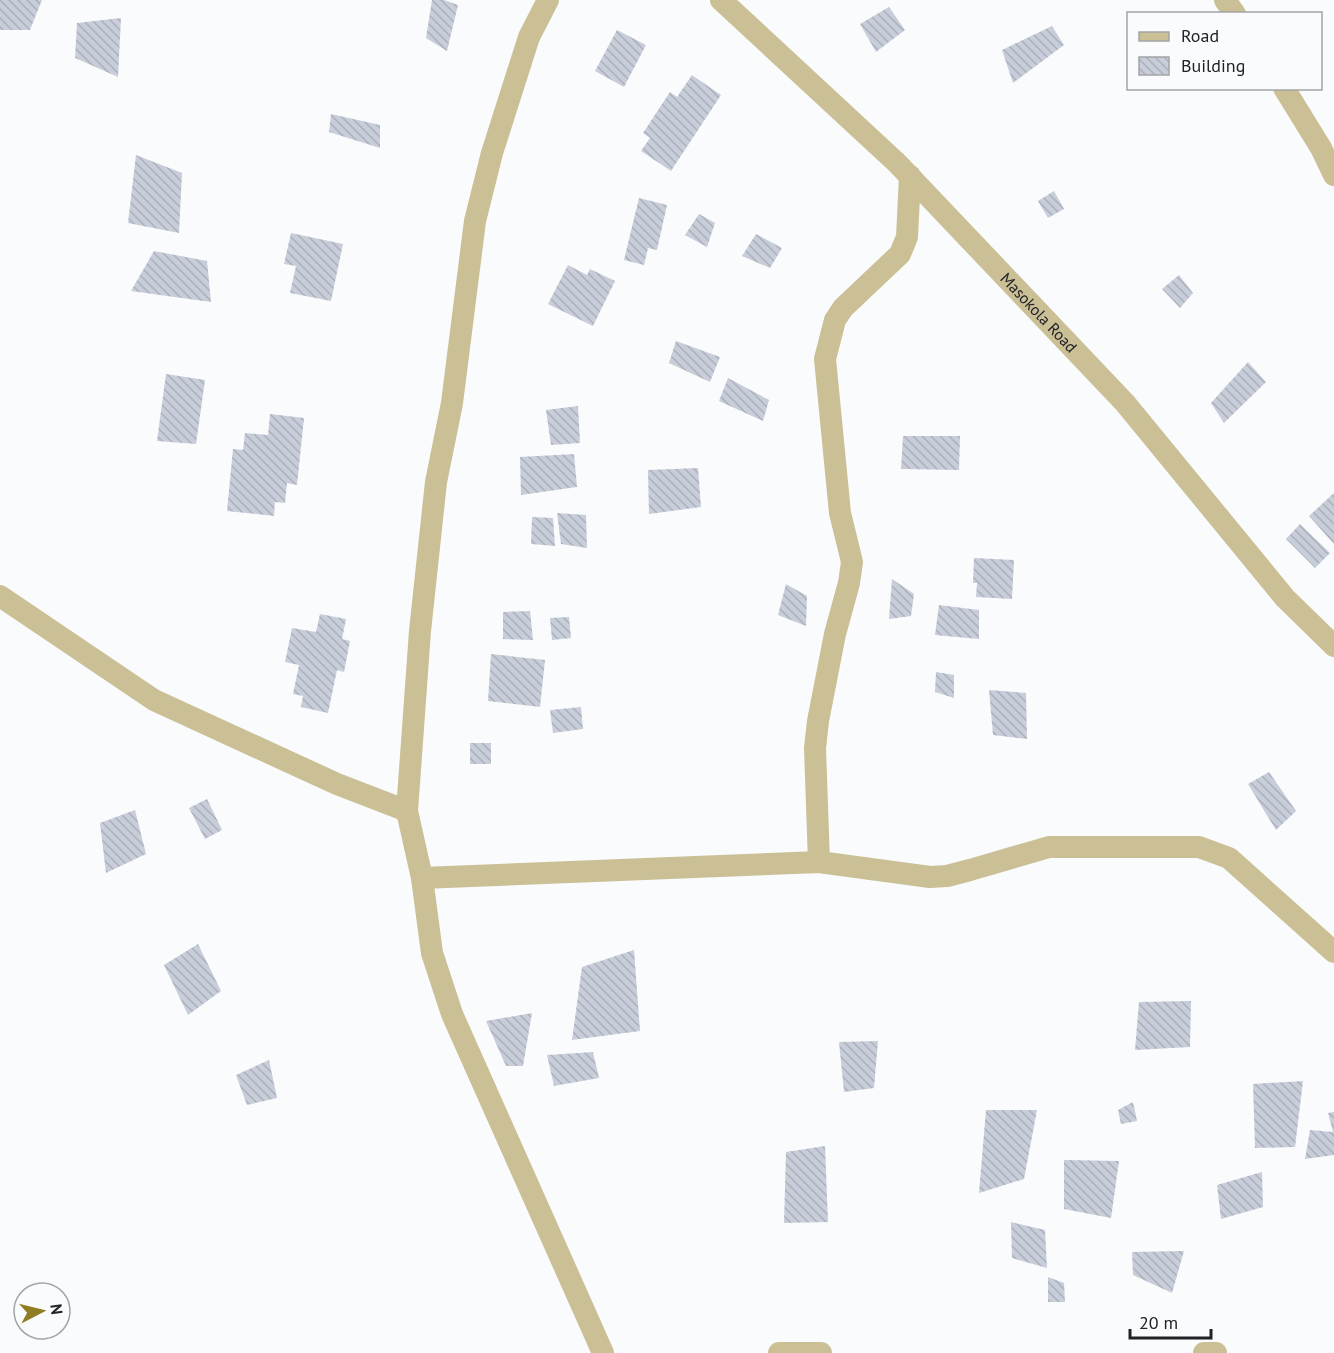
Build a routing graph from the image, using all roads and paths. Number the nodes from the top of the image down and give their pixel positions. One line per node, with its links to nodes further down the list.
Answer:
1 (548, 0): 8 (street)
2 (721, 0): 5 (street, Masokola Road)
3 (1285, 90): 4 (street)
4 (1334, 175)
5 (910, 176): 7 (street, Masokola Road); 9 (street)
6 (0, 596): 8 (street)
7 (1334, 646)
8 (407, 811): 10 (street)
9 (819, 862): 10 (street); 11 (street)
10 (422, 878): 12 (street)
11 (1334, 952)
12 (603, 1353)
13 (779, 1353): 14 (street)
14 (822, 1353)
15 (1204, 1353): 16 (street)
16 (1216, 1353)

